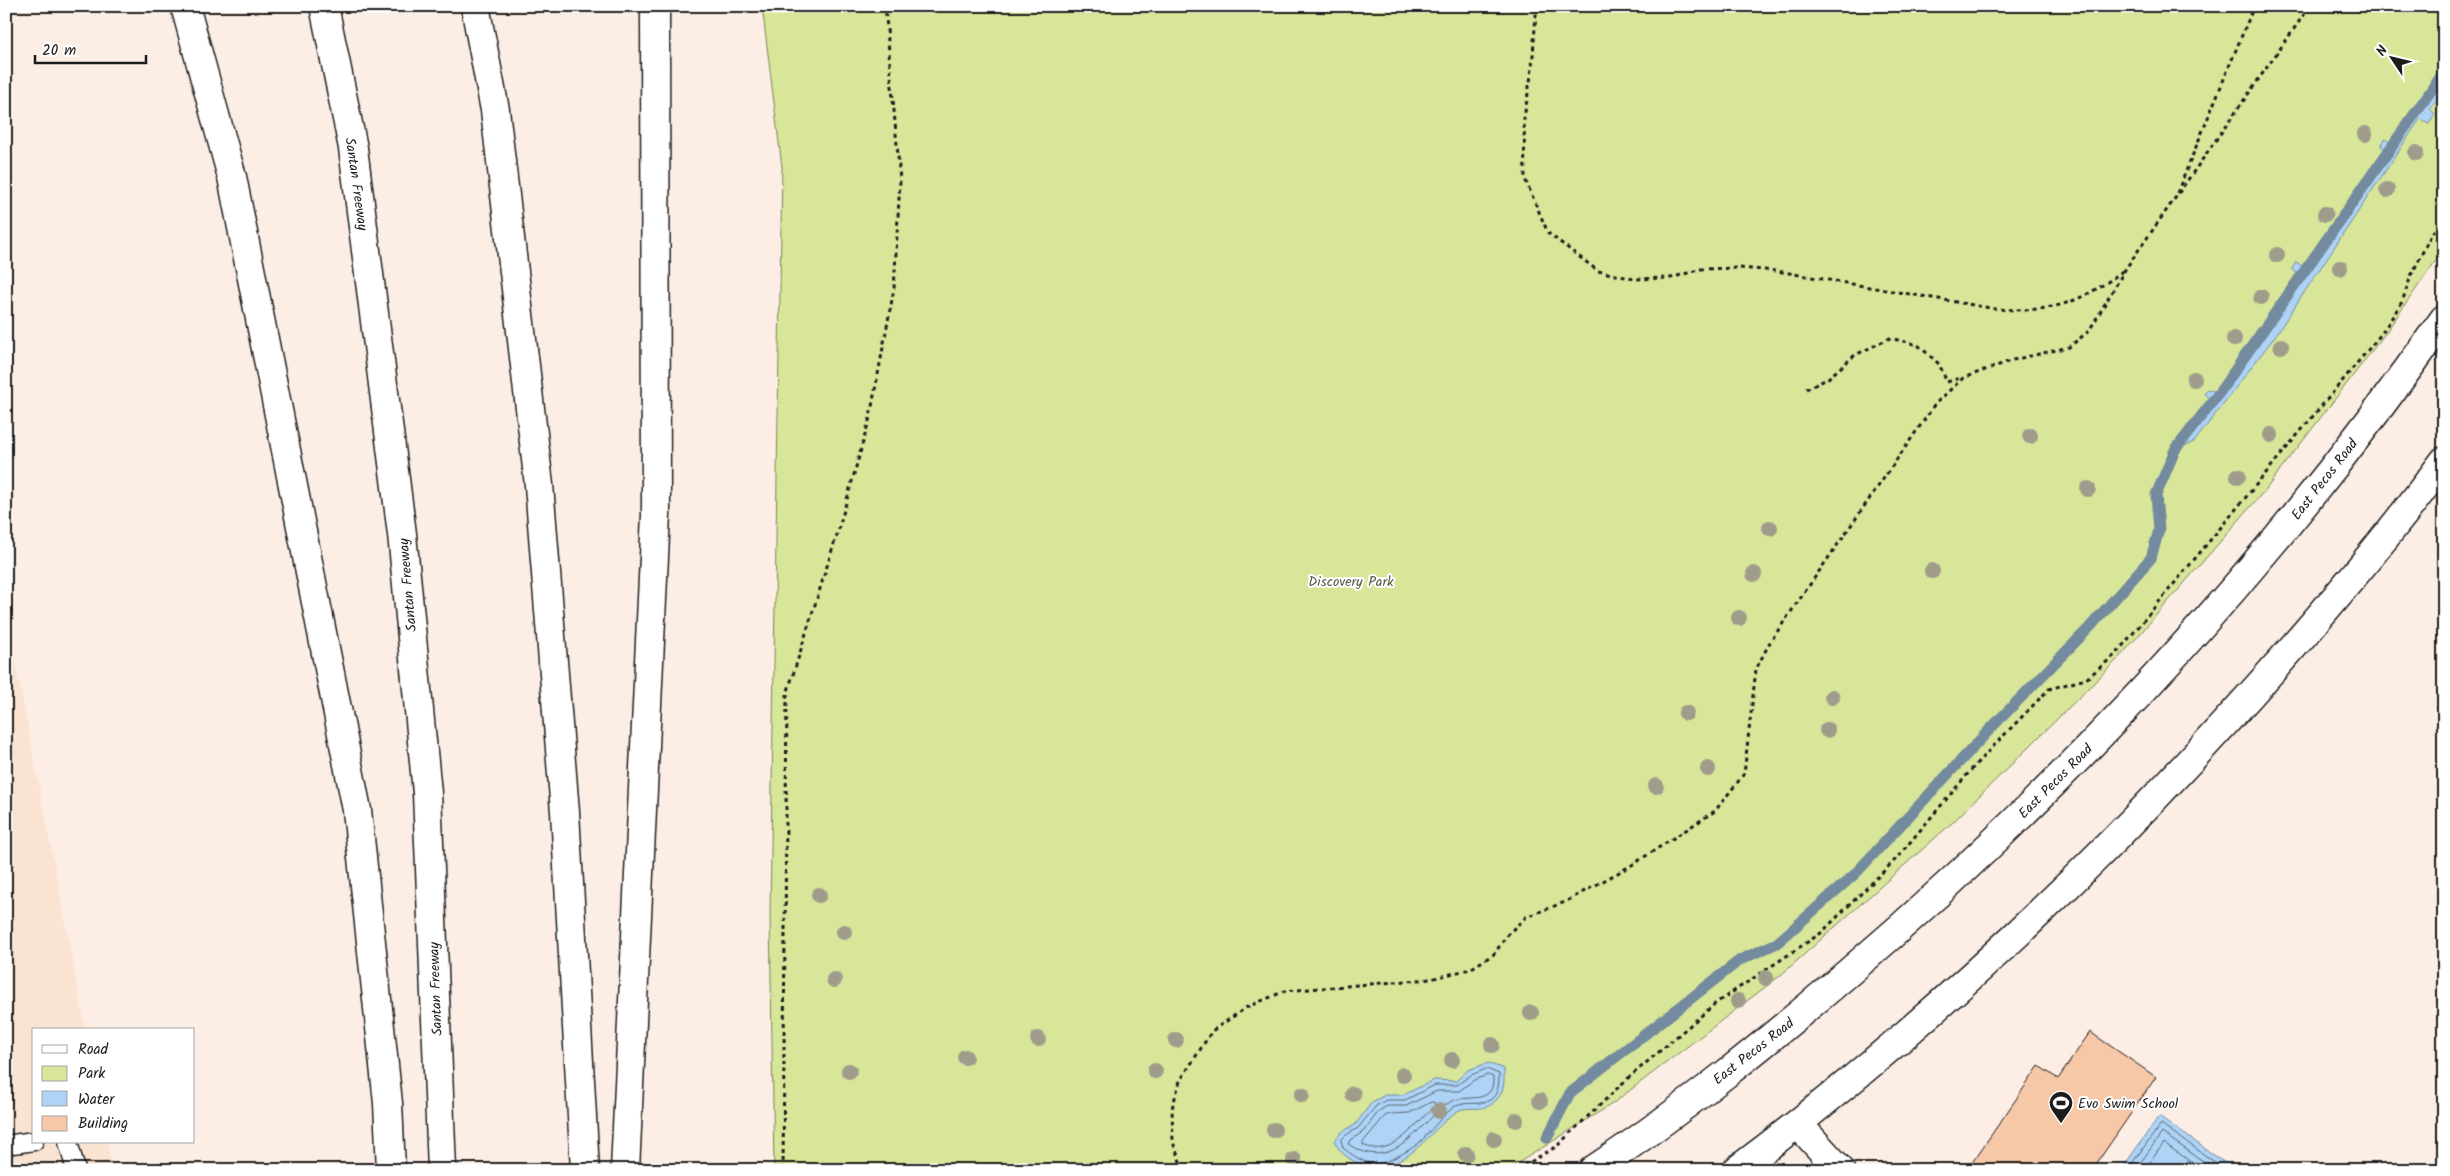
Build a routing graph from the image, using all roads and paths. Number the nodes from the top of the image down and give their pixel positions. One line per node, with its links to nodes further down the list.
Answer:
1 (185, 6): 23 (main road)
2 (324, 6): 24 (main road, Santan Freeway)
3 (475, 6): 25 (main road)
4 (655, 6): 26 (main road)
5 (885, 6): 27 (path)
6 (1533, 6): 11 (path)
7 (2254, 6): 9 (path)
8 (2310, 6): 9 (path)
9 (2174, 200): 11 (path)
10 (2444, 221): 29 (path)
11 (2126, 268): 13 (path)
12 (2444, 319): 30 (main road, East Pecos Road)
13 (1963, 378): 14 (path); 28 (path)
14 (1806, 389)
15 (2444, 461): 18 (main road)
16 (2437, 707): 17 (path)
17 (2444, 712)
18 (1798, 1124): 31 (main road); 32 (main road)
19 (32, 1141): 21 (lane)
20 (69, 1144): 22 (lane)
21 (6, 1145)
22 (76, 1170)
23 (391, 1170)
24 (442, 1170)
25 (585, 1170)
26 (625, 1170)
27 (783, 1170)
28 (1183, 1170)
29 (1517, 1170)
30 (1593, 1170)
31 (1737, 1170)
32 (1840, 1170)

